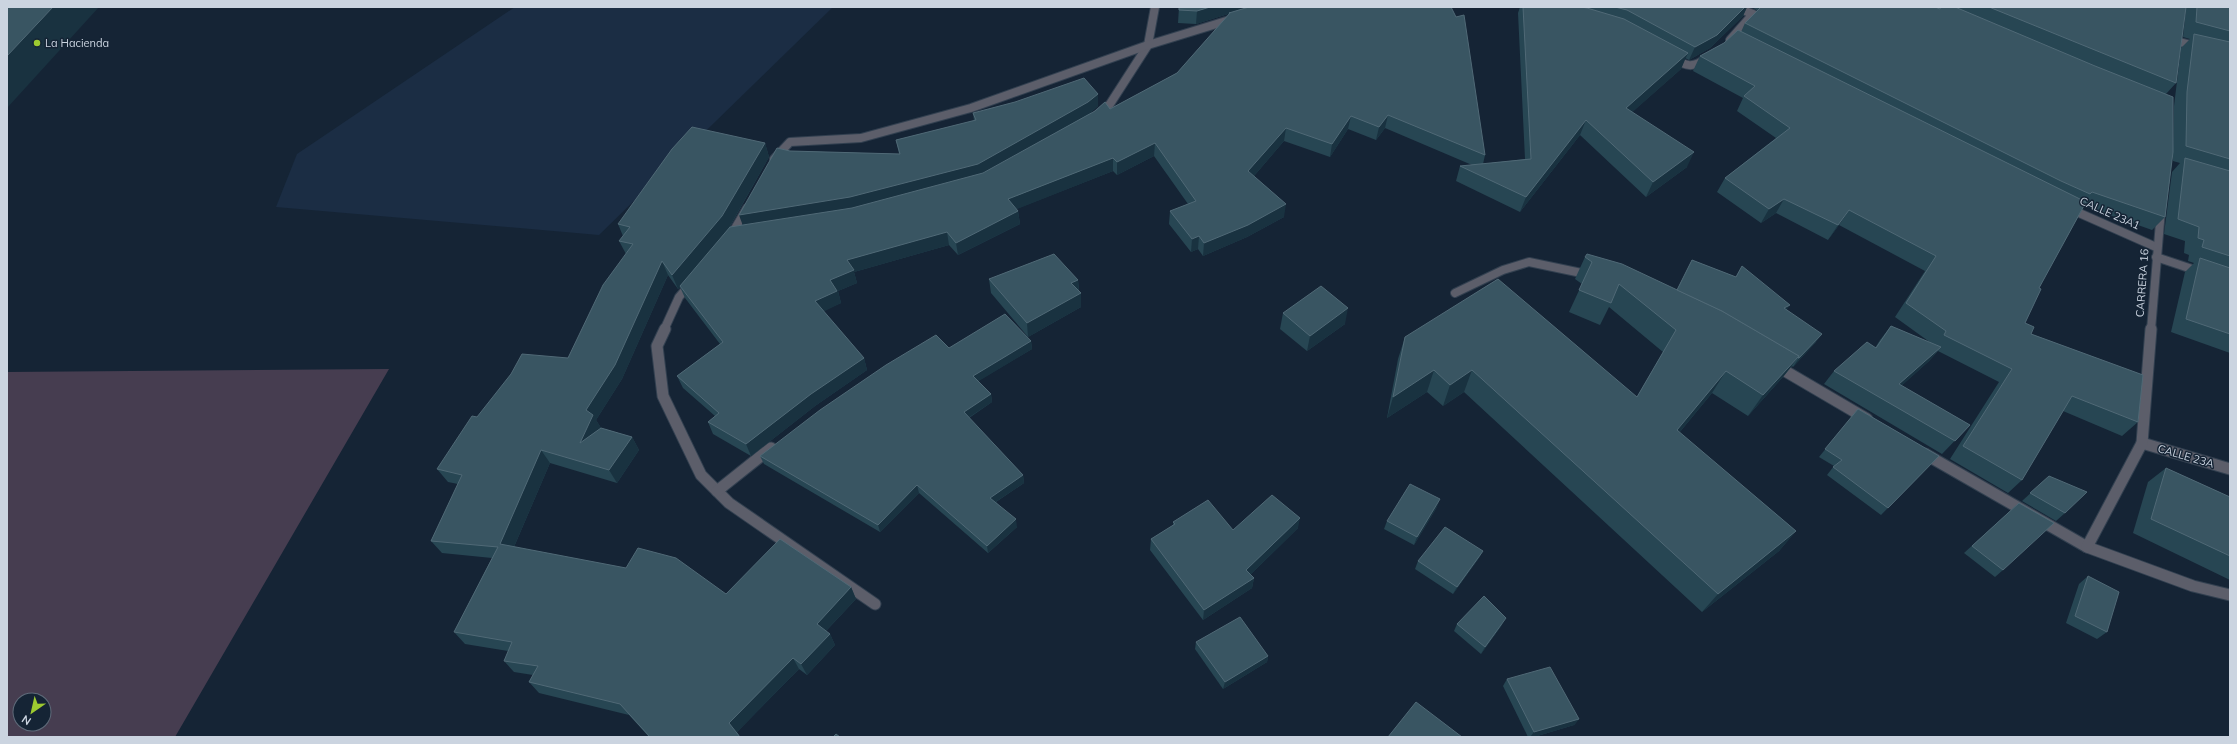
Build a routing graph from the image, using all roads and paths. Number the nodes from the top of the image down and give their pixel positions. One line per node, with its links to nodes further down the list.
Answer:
1 (1155, 7): 5 (street)
2 (1735, 7): 6 (street)
3 (1247, 14): 5 (street)
4 (2176, 41): 7 (street)
5 (1148, 45): 10 (street); 11 (street)
6 (1722, 46)
7 (2207, 49)
8 (1712, 53): 9 (street)
9 (1667, 56)
10 (1092, 119)
11 (769, 168)
12 (751, 201): 16 (street)
13 (2162, 202): 18 (street, CARRERA 16)
14 (2062, 205): 18 (street, CALLE 23A1)
15 (747, 232): 16 (street)
16 (732, 234): 17 (street)
17 (723, 246)
18 (2156, 247): 19 (street, CARRERA 16)
19 (2156, 257): 21 (street); 27 (street, CARRERA 16)
20 (699, 274): 30 (street)
21 (2208, 274)
22 (1599, 277): 23 (street)
23 (1455, 293)
24 (1768, 361): 25 (street)
25 (1876, 424)
26 (783, 440): 30 (street)
27 (2142, 443): 29 (street, CALLE 23A); 31 (street, CARRERA 16)
28 (1916, 448): 31 (street)
29 (2230, 469)
30 (717, 491): 33 (street)
31 (2087, 548): 32 (street)
32 (2230, 595)
33 (875, 604)

